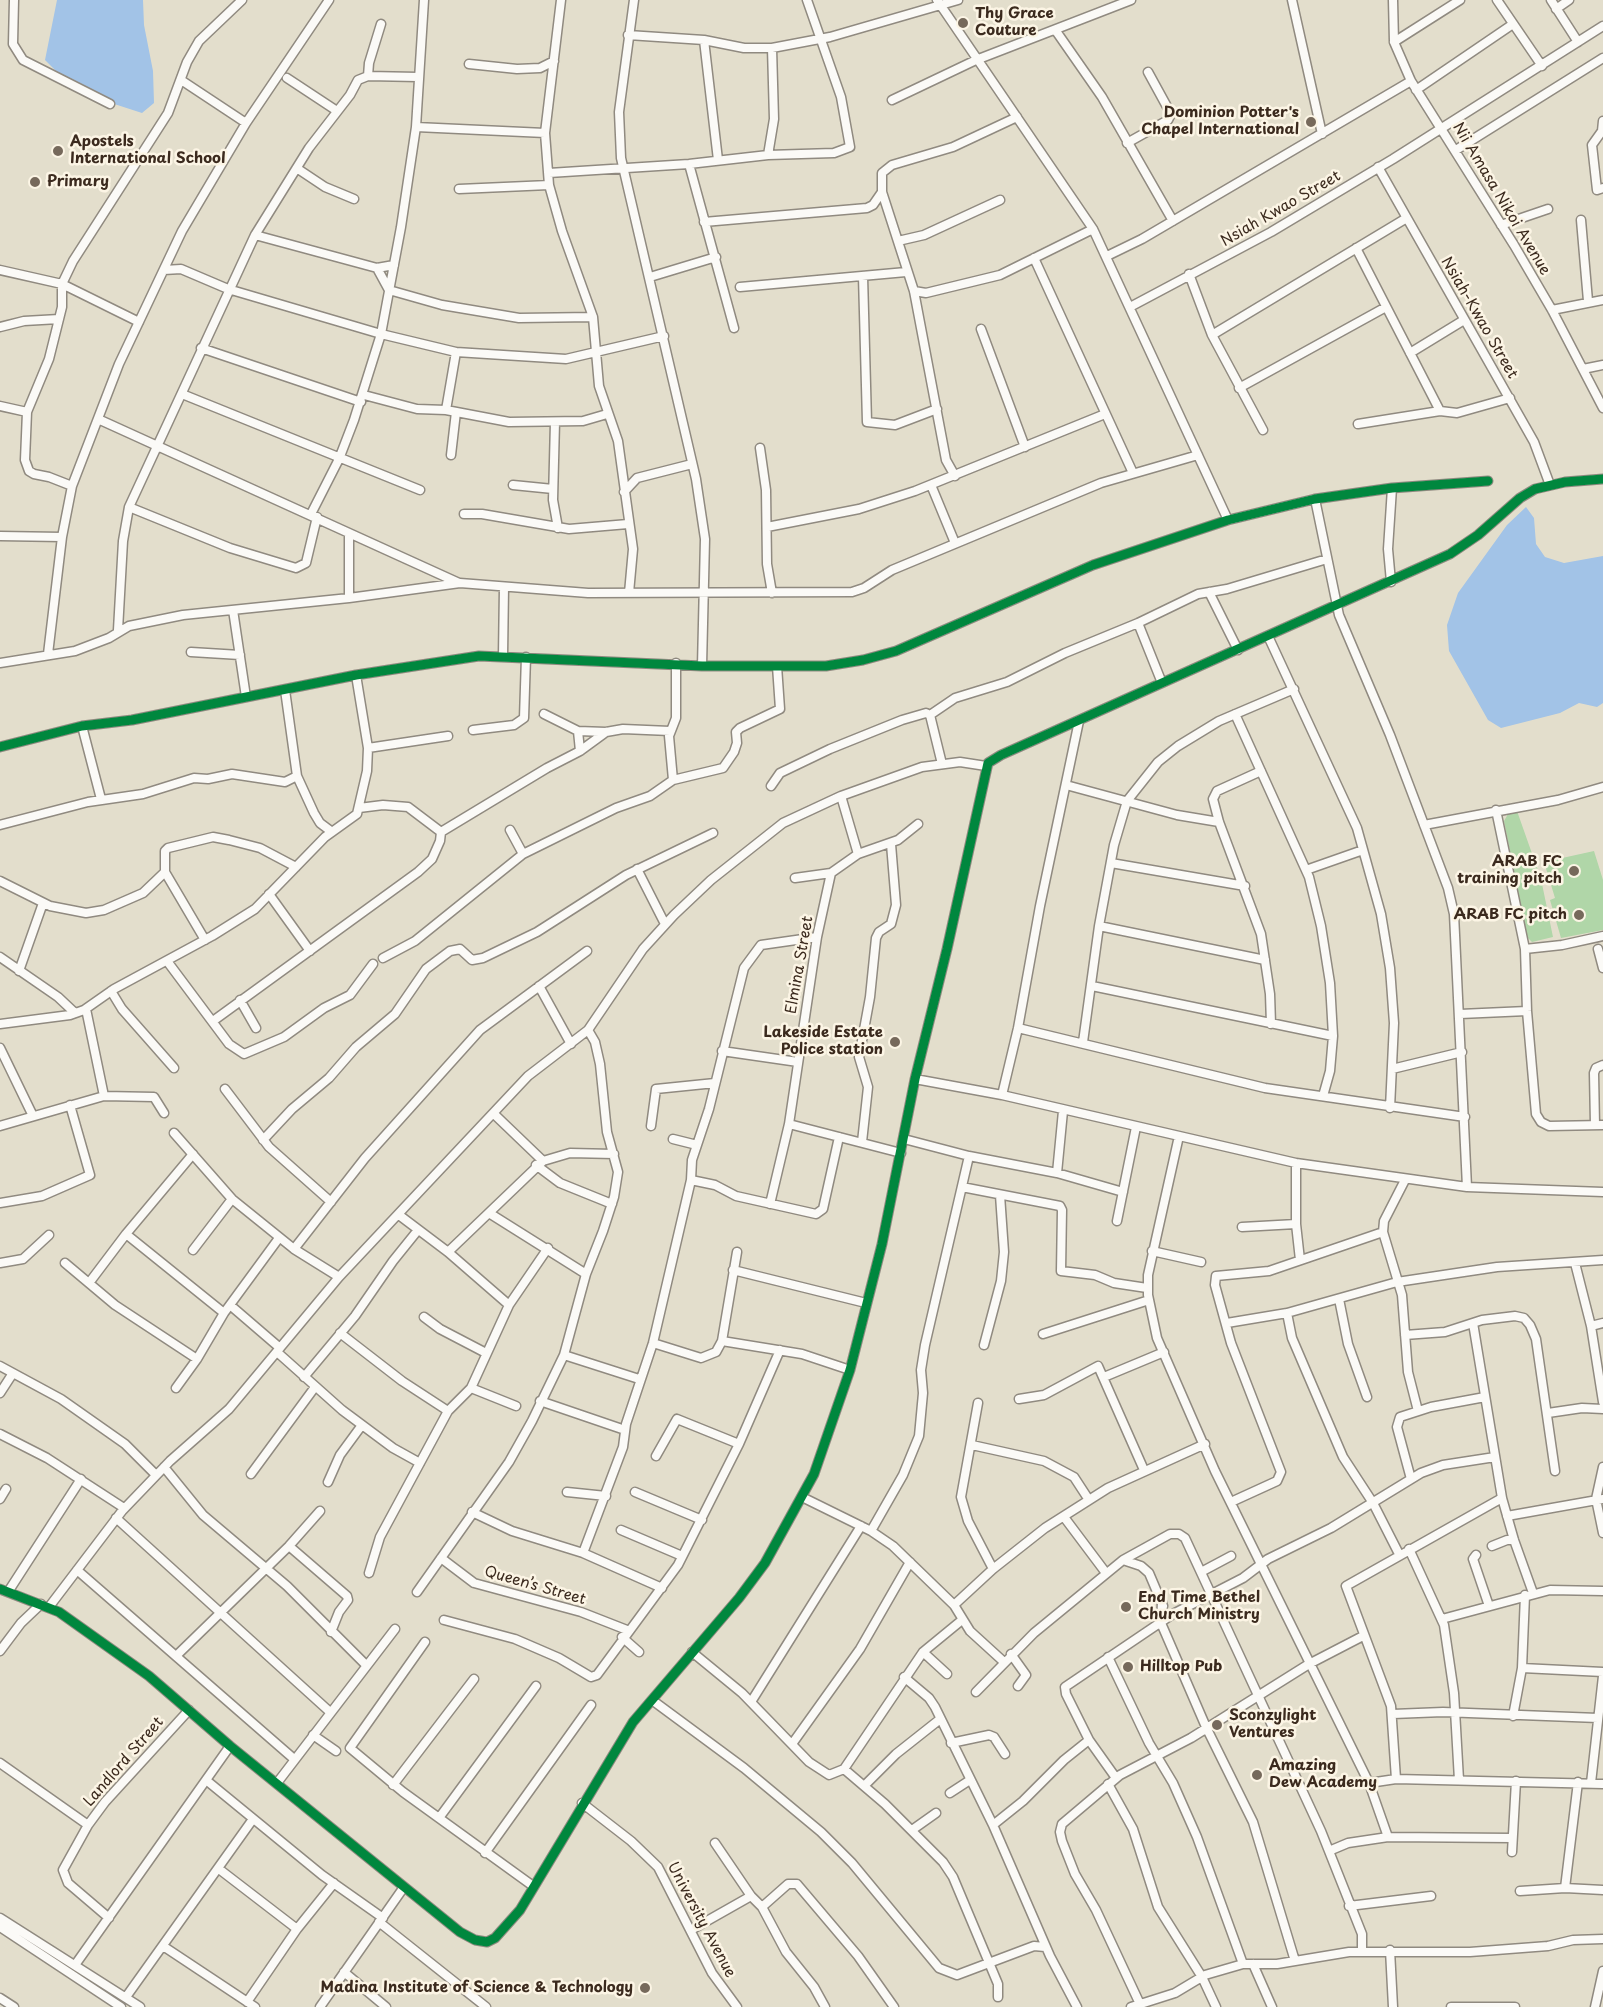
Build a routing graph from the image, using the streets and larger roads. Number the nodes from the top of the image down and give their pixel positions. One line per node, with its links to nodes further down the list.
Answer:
1 (14, 0): 44 (street)
2 (242, 0): 17 (street)
3 (329, 0): 48 (street)
4 (424, 0): 38 (street)
5 (561, 0): 31 (street)
6 (634, 0): 23 (street)
7 (807, 0): 24 (street)
8 (958, 0): 16 (street)
9 (1131, 0): 22 (street)
10 (1292, 0): 52 (street)
11 (1393, 0): 26 (street, Nii Amasa Nikoi Avenue)
12 (1460, 0): 26 (street)
13 (1497, 0): 20 (street)
14 (1551, 0): 18 (street)
15 (1569, 0): 18 (street)
16 (939, 3): 24 (street); 30 (street)
17 (235, 4): 40 (street)
18 (1556, 9): 27 (street)
19 (381, 24): 36 (street)
20 (1513, 24): 33 (street); 42 (street)
21 (1603, 26): 27 (street, Nsiah Kwao Street)
22 (1056, 31): 30 (street); 53 (street)
23 (628, 36): 25 (street); 59 (street)
24 (821, 39): 28 (street); 55 (street)
25 (704, 40): 28 (street); 56 (street)
26 (1394, 42): 41 (street, Nii Amasa Nikoi Avenue)
27 (1578, 42): 33 (street, Nsiah Kwao Street)
28 (772, 48): 55 (street)
29 (1603, 58): 54 (street)
30 (976, 60): 43 (street); 46 (street)
31 (555, 61): 34 (street); 39 (street)
32 (469, 64): 34 (street)
33 (1542, 66): 50 (street, Nsiah Kwao Street)
34 (540, 68): 39 (street)
35 (1148, 72): 53 (street)
36 (368, 76): 38 (street); 45 (street)
37 (287, 78): 45 (street)
38 (418, 78): 49 (street)
39 (552, 79): 51 (street)
40 (181, 80): 48 (street); 91 (street)
41 (1411, 81): 42 (street, Nii Amasa Nikoi Avenue); 52 (street)
42 (1416, 90): 50 (street, Nii Amasa Nikoi Avenue)
43 (892, 100)
44 (110, 105)
45 (337, 111): 60 (street)
46 (1017, 117): 65 (street); 74 (street)
47 (1603, 121): 63 (street)
48 (246, 123): 78 (street)
49 (416, 127): 51 (street); 82 (street)
50 (1442, 129): 54 (street, Nii Amasa Nikoi Avenue); 58 (street, Nsiah Kwao Street)
51 (545, 133): 61 (street)
52 (1322, 134): 71 (street)
53 (1127, 143): 71 (street)
54 (1456, 150): 73 (street, Nii Amasa Nikoi Avenue)
55 (768, 155): 56 (street)
56 (718, 160): 57 (street)
57 (690, 164): 59 (street); 72 (street)
58 (1378, 167): 69 (street, Nsiah-Kwao Street); 88 (street, Nsiah Kwao Street)
59 (622, 168): 61 (street); 90 (street)
60 (298, 169): 66 (street); 75 (street)
61 (549, 173): 62 (street)
62 (549, 185): 64 (street); 101 (street)
63 (1603, 188)
64 (459, 189)
65 (882, 192): 72 (street); 76 (street)
66 (354, 199)
67 (1000, 200): 76 (street)
68 (1548, 209): 73 (street)
69 (1405, 219): 77 (street); 103 (street, Nsiah-Kwao Street)
70 (1581, 220): 97 (street)
71 (1173, 221): 79 (street)
72 (704, 222): 80 (street)
73 (1501, 225): 100 (street, Nii Amasa Nikoi Avenue)
74 (1093, 229): 79 (street); 81 (street)
75 (255, 235): 83 (street); 93 (street)
76 (898, 241): 87 (street)
77 (1356, 248): 99 (street); 109 (street)
78 (172, 254): 84 (street); 86 (street)
79 (1107, 256): 98 (street)
80 (716, 257): 90 (street); 106 (street)
81 (1034, 258): 95 (street); 129 (street)
82 (394, 265): 83 (street); 94 (street)
83 (377, 268): 94 (street)
84 (181, 269): 86 (street); 93 (street)
85 (0, 270): 91 (street)
86 (164, 270): 104 (street)
87 (906, 272): 89 (street); 95 (street)
88 (1189, 274): 98 (street, Nsiah Kwao Street); 109 (street)
89 (863, 276): 92 (street); 123 (street)
90 (650, 277): 110 (street)
91 (62, 284): 102 (street); 104 (street)
92 (741, 287)
93 (228, 289): 108 (street); 111 (street)
94 (389, 290): 101 (street); 108 (street)
95 (914, 291): 123 (street)
96 (1603, 300): 97 (street)
97 (1588, 301): 100 (street)
98 (1130, 307): 138 (street)
99 (1386, 307): 113 (street); 117 (street)
100 (1552, 310): 116 (street, Nii Amasa Nikoi Avenue)
101 (593, 317): 114 (street)
102 (59, 320): 105 (street); 125 (street)
103 (1464, 320): 113 (street); 119 (street, Nsiah-Kwao Street)
104 (139, 322): 130 (street)
105 (0, 327)
106 (734, 328)
107 (981, 329): 135 (street)
108 (381, 334): 112 (street); 120 (street)
109 (1212, 335): 117 (street)
110 (664, 336): 114 (street); 140 (street)
111 (201, 348): 118 (street); 120 (street)
112 (456, 352): 114 (street); 124 (street)
113 (1410, 353): 126 (street)
114 (598, 354): 128 (street)
115 (1603, 365): 116 (street)
116 (1583, 369): 122 (street, Nii Amasa Nikoi Avenue)
117 (1239, 388): 133 (street)
118 (182, 394): 134 (street); 139 (street)
119 (1510, 398): 126 (street); 147 (street, Nsiah-Kwao Street)
120 (362, 399): 124 (street); 139 (street)
121 (0, 406): 125 (street)
122 (1603, 408)
123 (937, 409): 142 (street)
124 (446, 410): 127 (street)
125 (27, 411): 148 (street)
126 (1440, 411): 132 (street)
127 (456, 412): 131 (street); 137 (street)
128 (607, 414): 131 (street); 152 (street)
129 (1105, 414): 135 (street); 141 (street)
130 (98, 419): 134 (street); 148 (street)
131 (555, 422): 150 (street)
132 (1358, 424)
133 (1263, 430)
134 (155, 446): 154 (street); 157 (street)
135 (1025, 447): 142 (street)
136 (760, 448): 161 (street)
137 (450, 455)
138 (1198, 455): 141 (street); 158 (street)
139 (339, 459): 151 (street); 157 (street)
140 (692, 464): 152 (street); 171 (street)
141 (1133, 473): 166 (street)
142 (955, 476): 146 (street)
143 (1603, 479): 147 (street)
144 (1488, 481): 149 (street)
145 (513, 485): 150 (street)
146 (931, 485): 161 (street); 166 (street)
147 (1551, 485): 168 (street)
148 (72, 486): 165 (street)
149 (1392, 488): 153 (street); 168 (street)
150 (553, 489): 155 (street)
151 (420, 490)
152 (624, 492): 159 (street)
153 (1315, 499): 158 (street); 167 (street)
154 (129, 507): 157 (street); 179 (street)
155 (554, 511): 160 (street); 162 (street)
156 (464, 514): 160 (street)
157 (314, 515): 163 (street)
158 (1228, 520): 190 (street)
159 (628, 524): 162 (street); 173 (street)
160 (541, 526): 162 (street)
161 (766, 526): 174 (street)
162 (558, 528)
163 (349, 533): 169 (street); 175 (street)
164 (0, 536): 165 (street)
165 (62, 537): 183 (street)
166 (955, 543): 174 (street)
167 (1327, 559): 172 (street); 176 (street)
168 (1390, 582): 176 (street)
169 (460, 583): 170 (street); 175 (street)
170 (504, 587): 173 (street); 185 (street)
171 (705, 592): 173 (street); 174 (street); 189 (street)
172 (1209, 592): 178 (street); 181 (street)
173 (629, 593)
174 (772, 593)
175 (349, 598): 177 (street)
176 (1336, 604): 180 (street); 225 (street)
177 (233, 610): 179 (street); 184 (street)
178 (1138, 624): 192 (street); 198 (street)
179 (118, 630): 183 (street)
180 (1268, 636): 181 (street); 193 (street)
181 (1238, 650): 192 (street)
182 (191, 652): 184 (street)
183 (48, 654): 187 (street)
184 (240, 655): 195 (street)
185 (503, 656): 186 (street); 191 (street)
186 (526, 657): 188 (street); 201 (street)
187 (0, 663)
188 (676, 663): 189 (street); 203 (street)
189 (702, 666): 190 (street)
190 (777, 666): 213 (street)
191 (356, 675): 194 (street); 207 (street)
192 (1162, 683): 199 (street)
193 (1294, 689): 197 (street); 231 (street)
194 (285, 690): 195 (street); 212 (street)
195 (246, 697): 200 (street)
196 (544, 714): 202 (street)
197 (1235, 714): 211 (street); 219 (street)
198 (930, 715): 209 (street); 215 (street)
199 (1079, 721): 210 (street); 214 (street)
200 (82, 726): 206 (street); 218 (street)
201 (473, 730)
202 (578, 731): 204 (street); 208 (street)
203 (670, 731): 204 (street); 213 (street)
204 (606, 732): 208 (street)
205 (448, 736): 207 (street)
206 (0, 747)
207 (368, 748): 220 (street)
208 (580, 751): 228 (street)
209 (942, 764): 210 (street); 217 (street)
210 (986, 766): 285 (street)
211 (1261, 771): 222 (street); 237 (street)
212 (297, 776): 218 (street); 227 (street)
213 (673, 780): 232 (street)
214 (1066, 785): 219 (street); 273 (street)
215 (771, 786)
216 (1603, 787): 221 (street)
217 (841, 796): 233 (street); 245 (street)
218 (101, 799): 224 (street)
219 (1127, 801): 222 (street); 234 (street)
220 (359, 808): 227 (street); 228 (street)
221 (1496, 810): 225 (street); 250 (street)
222 (1219, 822): 242 (street)
223 (918, 824): 230 (street)
224 (0, 825)
225 (1424, 825): 268 (street)
226 (510, 830): 232 (street)
227 (332, 832): 235 (street)
228 (441, 832): 252 (street)
229 (713, 833): 236 (street)
230 (891, 844): 233 (street); 309 (street)
231 (1363, 850): 237 (street); 284 (street)
232 (523, 854): 255 (street)
233 (858, 854): 239 (street)
234 (1111, 863): 242 (street); 246 (street)
235 (296, 867): 238 (street); 243 (street)
236 (637, 868): 245 (street); 308 (street)
237 (1306, 870): 275 (street)
238 (165, 872): 244 (street); 249 (street)
239 (831, 873): 240 (street); 248 (street, Elmina Street)
240 (795, 878)
241 (0, 881): 244 (street)
242 (1245, 886): 256 (street)
243 (270, 894): 249 (street); 252 (street)
244 (43, 903): 260 (street)
245 (665, 924): 274 (street)
246 (1099, 926): 256 (street); 262 (street)
247 (1603, 936): 250 (street)
248 (817, 937): 279 (street); 281 (street, Elmina Street)
249 (205, 940): 257 (street)
250 (1525, 949): 266 (street)
251 (1598, 949): 259 (street)
252 (310, 951): 264 (street)
253 (586, 951): 261 (street)
254 (0, 957): 260 (street)
255 (383, 958)
256 (1265, 960): 271 (street)
257 (167, 961): 263 (street); 269 (street)
258 (373, 964): 269 (street)
259 (1603, 968)
260 (19, 972): 267 (street)
261 (539, 986): 277 (street); 326 (street)
262 (1092, 986): 271 (street); 276 (street)
263 (111, 991): 265 (street); 283 (street)
264 (240, 1000): 269 (street); 272 (street)
265 (86, 1009): 267 (street); 289 (street)
266 (1527, 1011): 268 (street); 299 (street)
267 (75, 1013): 270 (street)
268 (1460, 1014): 280 (street)
269 (213, 1021)
270 (0, 1024)
271 (1271, 1024): 275 (street)
272 (256, 1028)
273 (1018, 1028): 276 (street); 288 (street)
274 (588, 1030): 277 (street); 313 (street)
275 (1333, 1036): 290 (street)
276 (1083, 1042): 290 (street)
277 (571, 1044): 295 (street)
278 (0, 1048): 296 (street)
279 (722, 1051): 281 (street); 286 (street)
280 (1462, 1052): 284 (street); 297 (street)
281 (798, 1062): 298 (street, Elmina Street)
282 (1603, 1065): 299 (street)
283 (174, 1068)
284 (1392, 1069): 292 (street)
285 (915, 1079): 288 (street); 307 (street)
286 (715, 1083): 301 (street); 310 (street)
287 (225, 1089): 308 (street)
288 (1002, 1095): 293 (street)
289 (104, 1096): 291 (street); 294 (street)
290 (1323, 1096): 292 (street)
291 (70, 1104): 296 (street); 327 (street)
292 (1390, 1108): 297 (street)
293 (1064, 1111): 302 (street); 317 (street)
294 (164, 1113)
295 (494, 1114): 315 (street); 331 (street)
296 (33, 1116): 300 (street)
297 (1465, 1117): 321 (street)
298 (789, 1124): 305 (street); 329 (street, Elmina Street)
299 (1599, 1125)
300 (0, 1126)
301 (651, 1126)
302 (1136, 1126): 304 (street); 322 (street)
303 (174, 1132): 312 (street)
304 (1179, 1136): 316 (street); 343 (street)
305 (839, 1137): 309 (street); 329 (street)
306 (673, 1139): 310 (street)
307 (904, 1139): 311 (street); 314 (street)
308 (263, 1140): 326 (street)
309 (862, 1143): 311 (street)
310 (697, 1145): 318 (street)
311 (901, 1153): 360 (street)
312 (193, 1154): 325 (street); 337 (street)
313 (614, 1154): 315 (street); 328 (street)
314 (969, 1156): 317 (street); 320 (street)
315 (540, 1163): 328 (street); 330 (street)
316 (1296, 1163): 319 (street); 333 (street)
317 (1057, 1173): 322 (street)
318 (691, 1180): 329 (street); 374 (street)
319 (1406, 1180): 321 (street); 336 (street)
320 (962, 1187): 324 (street); 441 (street)
321 (1467, 1187): 323 (street)
322 (1123, 1192): 332 (street)
323 (1603, 1192)
324 (1000, 1195): 357 (street); 375 (street)
325 (232, 1199): 339 (street); 342 (street)
326 (331, 1202): 341 (street)
327 (0, 1203)
328 (612, 1204): 353 (street)
329 (770, 1204)
330 (489, 1213): 340 (street); 344 (street)
331 (399, 1215): 335 (street); 354 (street)
332 (1117, 1221)
333 (1296, 1224): 334 (street); 346 (street)
334 (1242, 1227)
335 (418, 1230): 344 (street); 370 (street)
336 (1383, 1232): 346 (street); 355 (street)
337 (126, 1234): 356 (street); 363 (street)
338 (49, 1235): 349 (street)
339 (279, 1238): 341 (street); 361 (street)
340 (548, 1248): 353 (street); 362 (street)
341 (294, 1249): 354 (street)
342 (194, 1250)
343 (1152, 1251): 348 (street); 357 (street)
344 (448, 1252): 362 (street)
345 (737, 1252): 352 (street)
346 (1300, 1260): 366 (street)
347 (1603, 1260): 351 (street)
348 (1201, 1262)
349 (0, 1263)
350 (65, 1263): 356 (street)
351 (1575, 1263): 355 (street); 369 (street)
352 (733, 1270): 360 (street); 373 (street)
353 (586, 1274): 380 (street)
354 (339, 1277): 376 (street)
355 (1397, 1282): 358 (street); 372 (street)
356 (89, 1283): 381 (street)
357 (1147, 1288): 359 (street)
358 (1339, 1299): 364 (street); 392 (street)
359 (1149, 1300): 371 (street); 378 (street)
360 (866, 1303): 383 (street)
361 (230, 1305): 363 (street); 376 (street)
362 (509, 1305): 379 (street)
363 (224, 1313): 381 (street)
364 (1287, 1313): 366 (street); 431 (street)
365 (424, 1317): 379 (street)
366 (1227, 1323): 430 (street)
367 (1473, 1323): 372 (street); 393 (street); 402 (street)
368 (1603, 1323): 369 (street)
369 (1591, 1326): 396 (street)
370 (340, 1333): 385 (street); 400 (street)
371 (1043, 1334)
372 (1405, 1335): 401 (street)
373 (722, 1341): 374 (street); 377 (street)
374 (653, 1343): 387 (street)
375 (984, 1345)
376 (278, 1350): 385 (street); 412 (street)
377 (780, 1350): 383 (street); 406 (street)
378 (1164, 1352): 386 (street); 407 (street)
379 (486, 1353): 390 (street)
380 (564, 1355): 387 (street); 395 (street)
381 (197, 1359): 389 (street)
382 (0, 1366): 384 (street)
383 (850, 1370): 425 (street)
384 (14, 1373): 391 (street); 417 (street)
385 (304, 1377): 388 (street)
386 (1104, 1377): 394 (street); 414 (street)
387 (639, 1379): 404 (street)
388 (315, 1387): 403 (street); 416 (street)
389 (176, 1388)
390 (471, 1388): 398 (street); 400 (street)
391 (0, 1393)
392 (1367, 1397)
393 (1485, 1397): 401 (street); 410 (street)
394 (1019, 1399)
395 (540, 1401): 404 (street); 434 (street)
396 (1603, 1402)
397 (978, 1403): 408 (street)
398 (516, 1406)
399 (1603, 1408): 402 (street)
400 (448, 1411): 411 (street)
401 (1418, 1411): 419 (street)
402 (1548, 1413): 415 (street)
403 (362, 1425): 411 (street); 420 (street)
404 (625, 1430): 424 (street)
405 (0, 1434): 418 (street)
406 (739, 1444): 409 (street); 438 (street)
407 (1204, 1444): 414 (street); 430 (street)
408 (972, 1445): 429 (street); 457 (street)
409 (656, 1456)
410 (1495, 1456): 419 (street); 426 (street)
411 (420, 1463): 460 (street)
412 (164, 1467): 417 (street); 456 (street)
413 (1603, 1467): 428 (street)
414 (1144, 1470): 429 (street)
415 (1555, 1471)
416 (251, 1474)
417 (156, 1475): 432 (street)
418 (81, 1479): 432 (street); 463 (street)
419 (1410, 1479): 431 (street)
420 (328, 1482)
421 (6, 1489): 427 (street)
422 (567, 1492): 424 (street)
423 (635, 1492): 438 (street)
424 (606, 1496): 447 (street)
425 (802, 1497): 439 (street); 485 (street)
426 (1502, 1498): 436 (street); 446 (street)
427 (0, 1499)
428 (1600, 1499): 436 (street); 442 (street)
429 (1089, 1500): 435 (street)
430 (1230, 1502): 455 (street)
431 (1373, 1503): 448 (street); 455 (street)
432 (124, 1508): 437 (street)
433 (320, 1510): 444 (street)
434 (472, 1512): 447 (street); 452 (street)
435 (1064, 1516): 457 (street); 461 (street)
436 (1507, 1516): 443 (street)
437 (117, 1518): 458 (street); 472 (street)
438 (702, 1520): 451 (street)
439 (861, 1526): 441 (street); 503 (street)
440 (621, 1530): 451 (street)
441 (871, 1531): 454 (street)
442 (1603, 1533)
443 (1514, 1540): 445 (street); 466 (street)
444 (289, 1546): 456 (street); 479 (street)
445 (1492, 1546)
446 (1409, 1549): 448 (street); 474 (street)
447 (583, 1553): 462 (street)
448 (1399, 1554): 481 (street)
449 (1476, 1555): 471 (street)
450 (1231, 1556): 459 (street)
451 (682, 1557): 462 (street)
452 (441, 1558): 465 (street); 480 (street, Queen’s Street)
453 (1123, 1560): 459 (street); 461 (street); 468 (street)
454 (910, 1562): 469 (street); 516 (street)
455 (1261, 1565): 467 (street); 491 (street)
456 (265, 1568): 472 (street); 479 (street)
457 (993, 1569): 469 (street)
458 (77, 1570): 470 (street); 488 (street)
459 (1201, 1572): 467 (street)
460 (369, 1573)
461 (1106, 1573): 487 (street)
462 (662, 1588): 480 (street)
463 (4, 1590): 470 (street)
464 (1603, 1591): 466 (street)
465 (417, 1592)
466 (1529, 1594): 471 (street); 493 (street)
467 (1211, 1595): 473 (street); 501 (street)
468 (1162, 1602): 473 (street); 477 (street)
469 (954, 1605): 476 (street)
470 (45, 1606): 483 (street); 505 (street)
471 (1489, 1606): 474 (street)
472 (220, 1613): 488 (street); 506 (street)
473 (1168, 1617): 477 (street)
474 (1442, 1619): 507 (street)
475 (444, 1620): 480 (street)
476 (962, 1620): 486 (street); 490 (street)
477 (1161, 1623): 489 (street); 512 (street)
478 (395, 1629): 492 (street)
479 (331, 1632): 492 (street)
480 (625, 1634): 484 (street)
481 (1363, 1636): 491 (street); 508 (street)
482 (424, 1642): 536 (street)
483 (0, 1651)
484 (639, 1652)
485 (692, 1652): 502 (street); 503 (street)
486 (923, 1652): 494 (street); 496 (street)
487 (1011, 1654): 490 (street); 499 (street)
488 (176, 1656): 521 (street)
489 (1108, 1656): 514 (street); 520 (street)
490 (1004, 1662): 500 (street)
491 (1309, 1664): 501 (street); 532 (street)
492 (366, 1665): 506 (street)
493 (1522, 1668): 495 (street); 509 (street)
494 (946, 1674)
495 (1603, 1674): 510 (street)
496 (904, 1677): 511 (street); 523 (street)
497 (474, 1679): 536 (street)
498 (536, 1686): 541 (street)
499 (1018, 1686)
500 (976, 1692)
501 (1259, 1697): 512 (street); 549 (street)
502 (652, 1700): 539 (street); 576 (street)
503 (751, 1702): 516 (street)
504 (591, 1705): 551 (street)
505 (189, 1710): 517 (street); 543 (street, Landlord Street)
506 (330, 1712): 513 (street)
507 (1455, 1713): 508 (street); 509 (street); 528 (street)
508 (1393, 1714): 525 (street)
509 (1513, 1716): 510 (street)
510 (1598, 1718): 533 (street)
511 (939, 1720): 515 (street); 537 (street)
512 (1206, 1727): 520 (street); 577 (street)
513 (313, 1735): 518 (street); 521 (street)
514 (1089, 1740): 524 (street); 544 (street)
515 (951, 1743): 519 (street); 527 (street)
516 (792, 1744): 523 (street)
517 (230, 1746): 526 (street); 531 (street)
518 (336, 1751)
519 (1005, 1754)
520 (1156, 1756): 524 (street); 578 (street)
521 (294, 1759): 531 (street)
522 (0, 1763): 543 (street)
523 (844, 1769): 537 (street)
524 (1116, 1778): 534 (street)
525 (1396, 1779): 528 (street); 532 (street)
526 (206, 1780): 542 (street); 564 (street)
527 (970, 1780): 538 (street); 544 (street)
528 (1459, 1780): 529 (street)
529 (1516, 1781): 530 (street); 547 (street)
530 (1578, 1782): 533 (street); 556 (street)
531 (277, 1783): 555 (street)
532 (1370, 1783): 546 (street)
533 (1591, 1783): 535 (street)
534 (1108, 1784): 583 (street); 588 (street)
535 (1603, 1784)
536 (393, 1785): 541 (street)
537 (864, 1786): 545 (street)
538 (950, 1792)
539 (582, 1803): 554 (street); 568 (street, University Avenue)
540 (936, 1813): 545 (street)
541 (439, 1818): 551 (street)
542 (253, 1819): 552 (street); 553 (street)
543 (88, 1825): 564 (street, Landlord Street)
544 (993, 1825): 569 (street)
545 (912, 1830): 576 (street)
546 (1388, 1837): 547 (street); 549 (street)
547 (1512, 1838): 550 (street)
548 (715, 1844): 559 (street)
549 (1329, 1851): 561 (street)
550 (1512, 1852)
551 (485, 1853): 554 (street)
552 (219, 1869): 567 (street); 571 (street)
553 (334, 1883): 565 (street); 567 (street)
554 (533, 1886): 555 (street)
555 (404, 1887): 565 (street)
556 (1565, 1888): 557 (street); 558 (street)
557 (1603, 1890)
558 (1520, 1891)
559 (751, 1896): 562 (street); 568 (street)
560 (1431, 1896): 561 (street)
561 (1349, 1906): 575 (street)
562 (762, 1907): 597 (street); 598 (street)
563 (0, 1918): 580 (street)
564 (109, 1918): 580 (street)
565 (381, 1920): 582 (street); 595 (street)
566 (0, 1926): 590 (street)
567 (297, 1929): 587 (street)
568 (691, 1930): 596 (street, University Avenue)
569 (1038, 1931): 572 (street); 573 (street)
570 (1603, 1939): 574 (street)
571 (163, 1946): 584 (street); 587 (street)
572 (1034, 1946): 573 (street); 576 (street)
573 (1045, 1947): 599 (street)
574 (1390, 1950): 575 (street); 602 (street)
575 (1362, 1951): 577 (street)
576 (988, 1961): 585 (street)
577 (1295, 1961): 579 (street)
578 (1243, 1964): 579 (street); 583 (street)
579 (1253, 1964): 601 (street)
580 (75, 1965): 584 (street)
581 (1603, 1971): 605 (street)
582 (344, 1972): 593 (street); 594 (street)
583 (1202, 1977): 588 (street); 600 (street)
584 (126, 1997): 591 (street)
585 (998, 1997)
586 (0, 1998): 589 (street)
587 (247, 2001): 592 (street)
588 (1142, 2004)
589 (14, 2007)
590 (121, 2007)
591 (140, 2007)
592 (255, 2007)
593 (320, 2007)
594 (386, 2007)
595 (486, 2007)
596 (737, 2007)
597 (825, 2007)
598 (894, 2007)
599 (1077, 2007)
600 (1216, 2007)
601 (1272, 2007)
602 (1393, 2007)
603 (1451, 2007): 604 (street)
604 (1515, 2007)
605 (1595, 2007)

